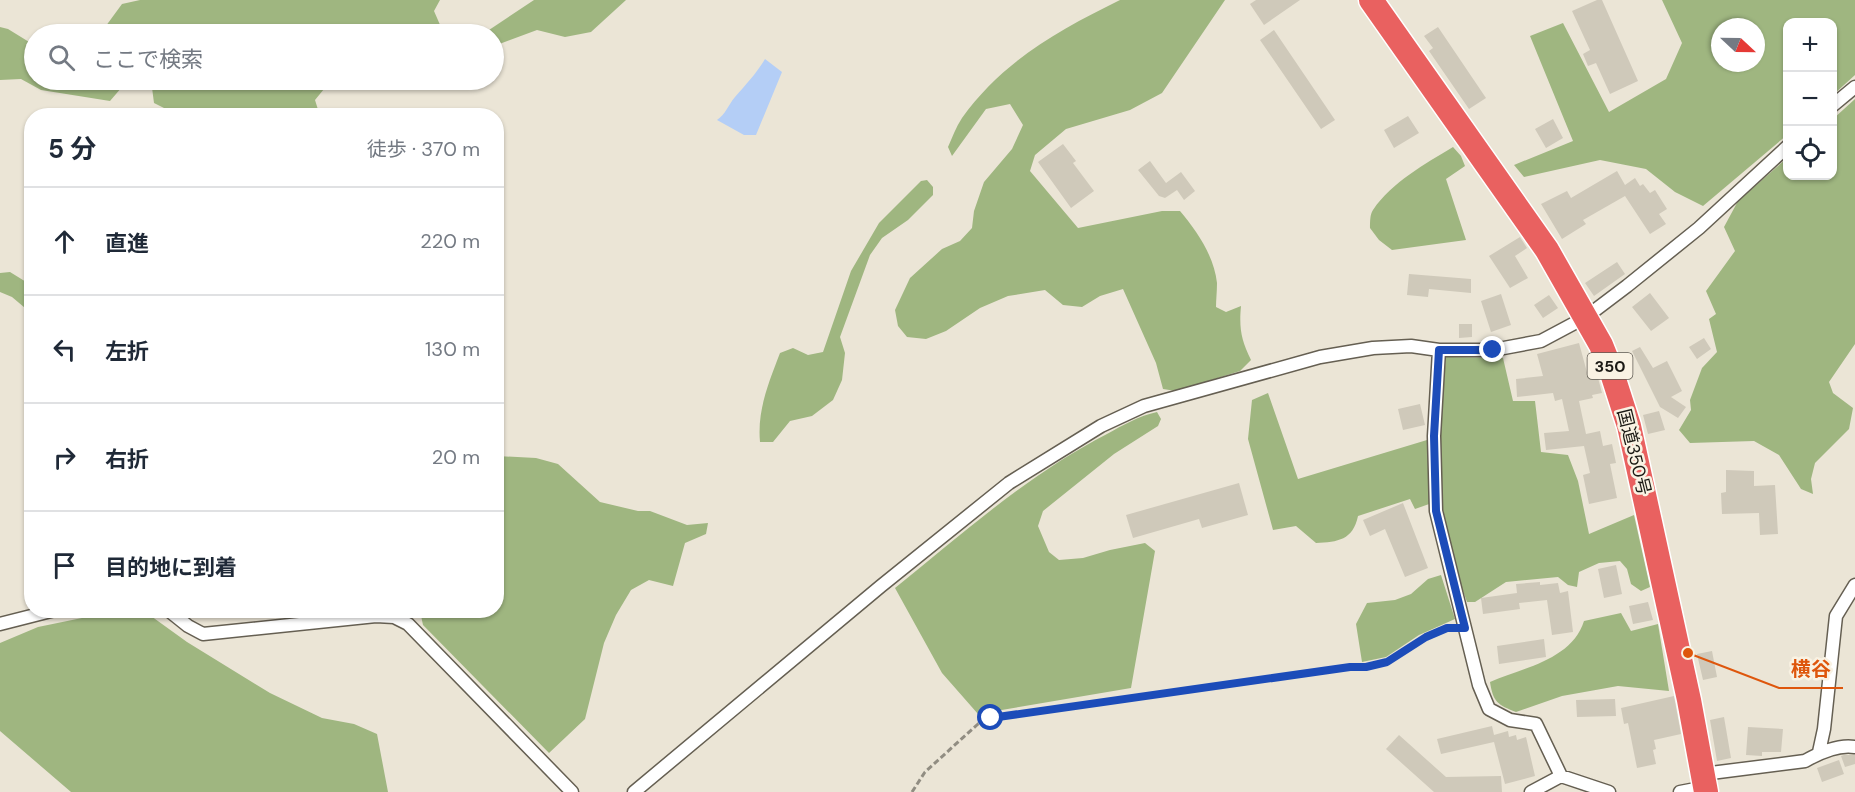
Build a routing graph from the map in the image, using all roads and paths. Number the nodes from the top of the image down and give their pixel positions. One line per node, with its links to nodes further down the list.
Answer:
1 (1371, 0): 5 (highway, 国道350号 / 350)
2 (1855, 87): 3 (street)
3 (1837, 103)
4 (1783, 151): 5 (street)
5 (1586, 317): 6 (street); 17 (highway, 国道350号 / 350)
6 (1439, 350): 13 (street); 19 (street)
7 (1855, 585): 15 (street)
8 (24, 618): 12 (street)
9 (178, 618): 10 (street)
10 (356, 618)
11 (396, 618): 18 (street)
12 (0, 624)
13 (1465, 628): 16 (street); 20 (path)
14 (1855, 747): 15 (street)
15 (1819, 752): 17 (street)
16 (1561, 776): 21 (street); 22 (street)
17 (1705, 784): 23 (street)
18 (572, 792)
19 (634, 792)
20 (912, 792)
21 (1531, 792)
22 (1609, 792)
23 (1680, 792)

